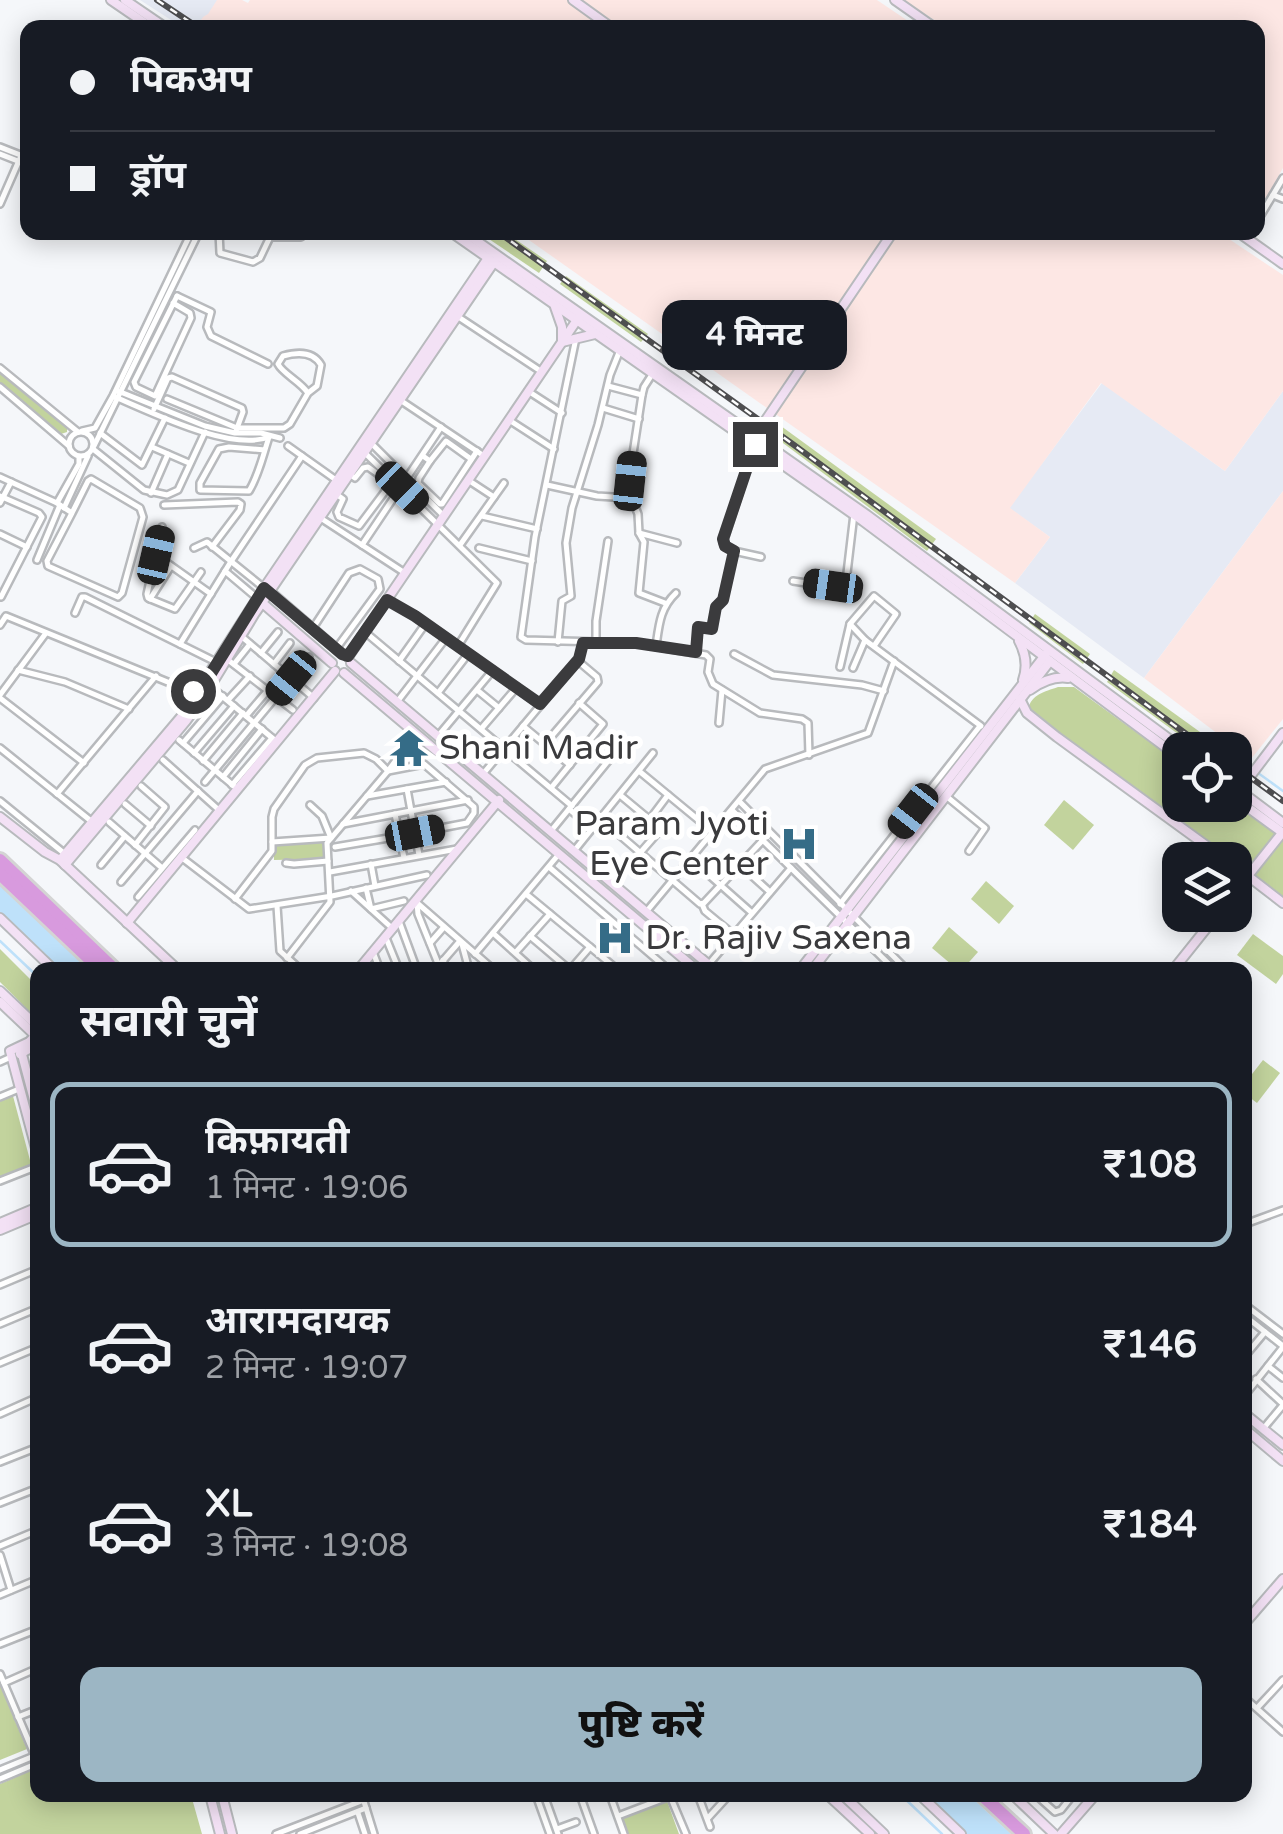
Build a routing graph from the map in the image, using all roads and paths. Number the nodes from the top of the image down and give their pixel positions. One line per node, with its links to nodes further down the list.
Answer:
1 (111, 0): 4 (street)
2 (573, 0): 7 (street)
3 (895, 0): 8 (street)
4 (125, 2): 5 (street); 6 (street)
5 (144, 20)
6 (153, 20)
7 (601, 20)
8 (924, 20)
9 (20, 167): 13 (street)
10 (1283, 178): 11 (street)
11 (1273, 195): 12 (street); 14 (street)
12 (1283, 199)
13 (0, 204)
14 (1265, 208)
15 (188, 240): 25 (street)
16 (195, 240): 25 (street)
17 (219, 240): 18 (street)
18 (269, 240)
19 (462, 240): 23 (street)
20 (475, 240): 29 (street)
21 (888, 240): 61 (street)
22 (1252, 240): 24 (street)
23 (491, 260): 26 (street); 28 (street); 30 (street)
24 (1283, 264)
25 (170, 293): 27 (street); 35 (street); 43 (street)
26 (552, 302): 29 (street); 33 (street)
27 (173, 303): 27 (street)
28 (457, 316): 30 (street); 37 (street)
29 (579, 316): 31 (street); 33 (street); 61 (street)
30 (443, 331): 46 (street); 53 (street)
31 (599, 335): 32 (street); 34 (street)
32 (576, 338): 33 (street); 49 (street)
33 (562, 342): 37 (street)
34 (620, 350): 38 (street); 39 (street)
35 (268, 364)
36 (0, 368): 55 (street)
37 (542, 372): 41 (street)
38 (653, 373): 44 (street); 61 (street)
39 (608, 386): 44 (street); 47 (street)
40 (0, 388): 63 (street)
41 (528, 391): 49 (street); 52 (street)
42 (308, 393): 42 (street); 58 (street)
43 (116, 394): 48 (street); 55 (street); 57 (street)
44 (642, 395): 51 (street)
45 (167, 399): 58 (street)
46 (400, 400): 53 (street); 54 (street)
47 (603, 408): 51 (street); 87 (street)
48 (154, 410): 50 (street); 58 (street); 58 (street)
49 (562, 413): 68 (street)
50 (165, 418): 56 (street); 65 (street)
51 (639, 419): 91 (street)
52 (509, 420): 68 (street); 70 (street)
53 (382, 421): 62 (street); 83 (street)
54 (442, 427): 70 (street); 74 (street)
55 (80, 432): 63 (street); 66 (street)
56 (205, 432): 58 (street); 77 (street)
57 (100, 433): 65 (street); 66 (street)
58 (236, 433): 59 (street)
59 (269, 436): 60 (street); 67 (street)
60 (280, 438)
61 (755, 440): 96 (street); 112 (street); 159 (street)
62 (371, 443): 69 (street); 80 (street)
63 (69, 446): 72 (street)
64 (288, 446): 73 (street)
65 (152, 447): 71 (street)
66 (92, 449): 72 (street); 89 (street); 93 (street)
67 (265, 450): 67 (street)
68 (554, 450): 85 (street)
69 (364, 452): 78 (street); 86 (street)
70 (480, 453): 75 (street); 81 (street)
71 (168, 454): 77 (street); 89 (street)
72 (78, 456): 93 (street)
73 (302, 456): 83 (street); 117 (street)
74 (423, 456): 76 (street); 80 (street)
75 (472, 459): 76 (street); 76 (street)
76 (430, 461)
77 (189, 463): 89 (street)
78 (349, 474): 83 (street); 88 (street)
79 (0, 477): 82 (street)
80 (407, 479): 86 (street); 99 (street)
81 (468, 480): 90 (street); 99 (street)
82 (11, 482): 92 (street); 93 (street)
83 (340, 482): 88 (street); 97 (street)
84 (504, 483): 90 (street)
85 (547, 485): 87 (street); 101 (street)
86 (402, 488): 99 (street); 106 (street)
87 (576, 492): 91 (street); 144 (street)
88 (336, 493): 97 (street)
89 (151, 494)
90 (494, 497): 98 (street)
91 (630, 498): 102 (street)
92 (1, 499): 108 (street)
93 (60, 505): 95 (street); 115 (street)
94 (164, 505): 109 (street)
95 (72, 512): 95 (street)
96 (854, 514): 122 (street); 141 (street)
97 (317, 516): 106 (street); 124 (street)
98 (481, 516): 101 (street); 107 (street)
99 (441, 520): 107 (street); 121 (street)
100 (162, 527): 113 (street)
101 (538, 530): 116 (street)
102 (639, 533): 105 (street); 131 (street)
103 (0, 534): 108 (street)
104 (608, 540): 147 (street)
105 (677, 543)
106 (362, 545): 121 (street)
107 (460, 546): 150 (street)
108 (27, 547): 127 (street)
109 (212, 547): 110 (street); 117 (street)
110 (194, 548)
111 (479, 548): 116 (street)
112 (734, 551): 114 (street); 153 (street)
113 (156, 555): 118 (street); 128 (street)
114 (762, 557)
115 (37, 560)
116 (532, 561): 144 (street)
117 (230, 562): 119 (street); 124 (street)
118 (171, 566): 123 (street); 128 (street)
119 (225, 571): 126 (street); 130 (street)
120 (200, 572): 123 (street)
121 (405, 573): 129 (street)
122 (793, 581)
123 (194, 582): 126 (street); 128 (street)
124 (267, 590): 130 (street); 136 (street)
125 (676, 592): 131 (street)
126 (211, 594): 148 (street)
127 (2, 597)
128 (150, 599)
129 (387, 600): 133 (street); 139 (street)
130 (260, 601): 140 (street); 163 (street); 167 (street)
131 (665, 603): 151 (street)
132 (74, 613): 148 (street)
133 (426, 623): 142 (street); 160 (street)
134 (850, 624): 143 (street); 152 (street); 165 (street)
135 (0, 625): 137 (street)
136 (313, 628): 158 (street); 158 (street)
137 (46, 632): 168 (street); 170 (street)
138 (278, 632): 154 (street)
139 (364, 632): 158 (street); 160 (street)
140 (241, 636): 149 (street); 163 (street)
141 (1017, 636): 159 (street); 182 (street)
142 (446, 638): 150 (street); 172 (street)
143 (865, 640): 152 (street); 166 (street)
144 (558, 642): 146 (street)
145 (290, 643): 164 (street)
146 (583, 643): 147 (street); 161 (street)
147 (596, 643): 151 (street)
148 (180, 644): 163 (street)
149 (250, 644): 154 (street); 163 (street)
150 (458, 646): 155 (street)
151 (656, 646): 153 (street)
152 (874, 646): 162 (street)
153 (696, 652): 179 (street)
154 (261, 653): 164 (street)
155 (468, 654): 169 (street); 181 (street)
156 (734, 654): 180 (street)
157 (310, 656): 173 (street)
158 (344, 656): 167 (street); 167 (street); 188 (street)
159 (1050, 656): 174 (street); 182 (street); 207 (street)
160 (399, 661): 172 (street)
161 (578, 661): 189 (street); 190 (street)
162 (894, 662): 180 (street); 204 (street)
163 (225, 663): 171 (street); 175 (street); 184 (street)
164 (274, 664): 173 (street)
165 (840, 667)
166 (854, 668)
167 (337, 669): 186 (street); 206 (street)
168 (18, 670): 183 (street); 191 (street)
169 (493, 670): 176 (street); 178 (street)
170 (156, 676): 184 (street); 191 (street)
171 (250, 676): 177 (street); 187 (street)
172 (418, 677): 181 (street); 188 (street)
173 (291, 678): 185 (street); 186 (street)
174 (1072, 678): 182 (street); 212 (street)
175 (210, 686): 184 (street); 187 (street)
176 (517, 687): 189 (street); 192 (street)
177 (268, 690): 185 (street); 197 (street)
178 (477, 690): 192 (street); 194 (street)
179 (722, 690): 199 (street); 217 (street)
180 (884, 691): 217 (street)
181 (438, 693): 194 (street)
182 (1021, 694): 195 (street); 196 (street); 204 (street)
183 (0, 696): 220 (street)
184 (200, 696): 259 (street)
185 (276, 696): 193 (street); 198 (street)
186 (314, 698): 209 (street)
187 (228, 701): 197 (street); 215 (street); 215 (street)
188 (398, 702): 200 (street)
189 (540, 704): 201 (street)
190 (579, 704): 210 (street); 221 (street)
191 (129, 708): 220 (street)
192 (499, 708): 203 (street)
193 (293, 710)
194 (460, 711): 203 (street); 208 (street)
195 (1012, 713): 196 (street); 204 (street)
196 (1028, 713): 273 (street)
197 (244, 714): 198 (street); 219 (street)
198 (254, 723): 202 (street); 222 (street)
199 (719, 723)
200 (423, 724): 206 (street); 208 (street)
201 (523, 726): 210 (street); 214 (street)
202 (262, 729): 209 (street); 227 (street)
203 (482, 729): 214 (street)
204 (987, 731): 239 (street); 253 (street)
205 (1283, 733): 225 (street)
206 (415, 734): 223 (street); 242 (street)
207 (1162, 735)
208 (438, 736): 226 (street)
209 (274, 740): 227 (street); 250 (street)
210 (545, 744): 221 (street)
211 (622, 744): 248 (street)
212 (1162, 745)
213 (0, 748): 235 (street)
214 (504, 748): 226 (street); 231 (street)
215 (194, 753): 219 (street)
216 (653, 753): 224 (street)
217 (809, 755): 243 (street)
218 (163, 760): 233 (street)
219 (204, 761): 222 (street)
220 (84, 762): 235 (street)
221 (570, 765): 231 (street)
222 (215, 770): 227 (street); 228 (street)
223 (388, 770): 229 (street); 238 (street); 272 (street)
224 (639, 771): 236 (street); 237 (street)
225 (1252, 773)
226 (483, 774): 234 (street)
227 (222, 777)
228 (204, 782)
229 (446, 782): 232 (street); 240 (street)
230 (141, 786): 261 (street)
231 (551, 788): 248 (street)
232 (407, 789): 238 (street); 251 (street)
233 (198, 791): 250 (street); 280 (street)
234 (506, 793): 242 (street); 264 (street)
235 (57, 794): 259 (street)
236 (620, 795): 255 (street); 256 (street)
237 (668, 795): 256 (street); 265 (street)
238 (367, 796): 260 (street)
239 (946, 796): 253 (street); 278 (street)
240 (468, 800): 251 (street); 266 (street)
241 (0, 801): 287 (street)
242 (498, 802): 276 (street); 281 (street)
243 (740, 802): 249 (street); 321 (street)
244 (1252, 803): 258 (street)
245 (125, 804): 261 (street)
246 (310, 805): 270 (street)
247 (1252, 806): 267 (street)
248 (570, 808): 262 (street); 264 (street)
249 (732, 810): 265 (street); 271 (street)
250 (220, 811): 283 (street)
251 (411, 811): 252 (street); 266 (street)
252 (396, 814): 260 (street); 269 (street)
253 (920, 816): 321 (street)
254 (0, 817): 287 (street)
255 (601, 819): 262 (street); 279 (street)
256 (650, 819): 279 (street)
257 (109, 822): 268 (street)
258 (1283, 823)
259 (94, 824): 287 (street)
260 (342, 824): 270 (street)
261 (151, 826): 274 (street)
262 (593, 829): 277 (street)
263 (195, 830): 295 (street)
264 (550, 831): 277 (street)
265 (714, 832): 285 (street)
266 (415, 833): 282 (street)
267 (1283, 833): 296 (street)
268 (125, 836): 274 (street); 292 (street)
269 (400, 836): 275 (street); 284 (street)
270 (330, 838): 272 (street); 288 (street)
271 (763, 840): 291 (street); 294 (street)
272 (272, 842): 311 (street)
273 (1202, 842)
274 (135, 845): 280 (street)
275 (335, 846)
276 (460, 848): 282 (street); 313 (street)
277 (574, 851): 318 (street)
278 (968, 851)
279 (640, 853): 301 (street)
280 (145, 854): 295 (street); 302 (street)
281 (560, 854): 293 (street); 356 (street)
282 (420, 856): 284 (street)
283 (181, 857): 295 (street); 311 (street)
284 (404, 858): 290 (street)
285 (691, 859): 301 (street); 303 (street)
286 (0, 860): 340 (highway)
287 (63, 860): 323 (street)
288 (328, 862): 289 (street); 297 (street)
289 (286, 863)
290 (371, 864): 297 (street); 304 (street)
291 (740, 865): 303 (street); 307 (street)
292 (100, 866)
293 (549, 867): 308 (street); 355 (street)
294 (791, 868): 307 (street); 321 (street)
295 (165, 871): 310 (street); 323 (street)
296 (1252, 871)
297 (329, 872): 309 (street)
298 (0, 874): 339 (highway)
299 (426, 875): 304 (street)
300 (1252, 879): 314 (street)
301 (672, 880): 315 (street); 318 (street)
302 (122, 882)
303 (721, 885): 315 (street); 319 (street)
304 (375, 886): 305 (street)
305 (366, 888): 306 (street); 317 (street)
306 (351, 892): 309 (street); 317 (street)
307 (770, 892): 319 (street)
308 (526, 894): 320 (street); 327 (street)
309 (332, 896): 316 (street); 337 (street)
310 (138, 897)
311 (235, 899): 316 (street)
312 (404, 901): 317 (street)
313 (416, 903): 324 (street); 325 (street); 332 (street)
314 (1283, 903)
315 (702, 904): 328 (street)
316 (277, 906): 337 (street)
317 (371, 909): 324 (street)
318 (646, 912): 357 (street)
319 (752, 913): 328 (street)
320 (550, 914): 329 (street); 333 (street)
321 (846, 914): 359 (street); 360 (street); 361 (street)
322 (0, 918): 338 (street)
323 (127, 923): 341 (street)
324 (396, 925): 330 (street); 346 (street)
325 (444, 927): 331 (street); 332 (street)
326 (1203, 932): 362 (street)
327 (493, 933): 335 (street); 336 (street)
328 (734, 934): 358 (street)
329 (530, 936): 335 (street); 352 (street)
330 (386, 938): 334 (street); 345 (street)
331 (461, 942): 336 (street); 348 (street); 349 (street)
332 (430, 944): 347 (street)
333 (590, 946): 353 (street); 354 (street)
334 (373, 952): 343 (street); 344 (street)
335 (516, 952): 351 (street)
336 (476, 954): 350 (street)
337 (287, 958): 342 (street)
338 (46, 962)
339 (93, 962)
340 (107, 962)
341 (169, 962)
342 (292, 962)
343 (365, 962)
344 (377, 962)
345 (396, 962)
346 (413, 962)
347 (438, 962)
348 (442, 962)
349 (466, 962)
350 (484, 962)
351 (526, 962)
352 (561, 962)
353 (577, 962)
354 (606, 962)
355 (661, 962)
356 (688, 962)
357 (706, 962)
358 (715, 962)
359 (807, 962)
360 (816, 962)
361 (893, 962)
362 (1179, 962)
363 (0, 991): 365 (street)
364 (0, 1002): 366 (street)
365 (30, 1030)
366 (30, 1032)
367 (30, 1044): 368 (street)
368 (21, 1050): 369 (street); 370 (street)
369 (5, 1056): 371 (street)
370 (30, 1082)
371 (20, 1089): 372 (street); 373 (street)
372 (0, 1096)
373 (30, 1126)
374 (30, 1169): 375 (street)
375 (0, 1181)
376 (30, 1209): 380 (street)
377 (1283, 1210): 379 (street)
378 (30, 1217): 381 (street)
379 (1252, 1221)
380 (0, 1222)
381 (0, 1230)
382 (30, 1272): 383 (street)
383 (0, 1285)
384 (1252, 1310): 389 (street)
385 (30, 1311): 387 (street)
386 (1252, 1323): 388 (street)
387 (0, 1324)
388 (1265, 1332): 390 (street); 391 (street)
389 (1283, 1334)
390 (1283, 1346): 394 (street)
391 (1252, 1348)
392 (30, 1350): 393 (street)
393 (0, 1363)
394 (1268, 1366): 395 (street); 396 (street)
395 (1283, 1378)
396 (1256, 1379): 397 (street); 399 (street)
397 (1252, 1385)
398 (30, 1401): 400 (street)
399 (1283, 1405): 402 (street)
400 (0, 1414)
401 (1252, 1419): 402 (street)
402 (1264, 1428): 404 (street)
403 (1252, 1435): 406 (street)
404 (1282, 1444)
405 (30, 1450): 407 (street)
406 (1283, 1461)
407 (0, 1462)
408 (30, 1491): 409 (street)
409 (0, 1503)
410 (30, 1533): 411 (street)
411 (0, 1546)
412 (0, 1555): 415 (street)
413 (1283, 1579): 417 (street)
414 (30, 1582): 415 (street)
415 (12, 1590): 416 (street)
416 (0, 1595)
417 (1252, 1614)
418 (30, 1632): 419 (street)
419 (0, 1644)
420 (30, 1671): 423 (street)
421 (0, 1674): 423 (street)
422 (1283, 1680): 425 (street)
423 (4, 1682): 427 (street)
424 (1252, 1704): 425 (street)
425 (1257, 1708): 428 (street)
426 (30, 1712): 427 (street)
427 (18, 1717): 429 (street)
428 (1282, 1728)
429 (30, 1743)
430 (30, 1762): 431 (street)
431 (23, 1765): 432 (street); 433 (street)
432 (0, 1770)
433 (0, 1778)
434 (212, 1802): 466 (street)
435 (224, 1802): 467 (street)
436 (364, 1802): 458 (street)
437 (540, 1802): 465 (street)
438 (546, 1802): 465 (street)
439 (583, 1802): 472 (street)
440 (613, 1802): 461 (street)
441 (640, 1802): 457 (street)
442 (656, 1802): 457 (street)
443 (674, 1802): 474 (street)
444 (701, 1802): 462 (street)
445 (723, 1802): 462 (street)
446 (836, 1802): 475 (street)
447 (850, 1802): 476 (street)
448 (927, 1802): 477 (street)
449 (978, 1802): 478 (highway)
450 (990, 1802): 479 (highway)
451 (1021, 1802): 480 (street)
452 (1044, 1802): 453 (street)
453 (1067, 1802)
454 (1078, 1802): 459 (street)
455 (1089, 1802): 459 (street)
456 (356, 1803): 460 (street); 468 (street)
457 (642, 1807): 461 (street)
458 (366, 1808): 460 (street); 471 (street)
459 (1084, 1808): 480 (street)
460 (358, 1812): 469 (street); 470 (street)
461 (618, 1816): 473 (street)
462 (707, 1819): 464 (street)
463 (576, 1822): 465 (street)
464 (710, 1826)
465 (555, 1832)
466 (220, 1834)
467 (232, 1834)
468 (276, 1834)
469 (300, 1834)
470 (364, 1834)
471 (374, 1834)
472 (594, 1834)
473 (624, 1834)
474 (686, 1834)
475 (870, 1834)
476 (884, 1834)
477 (961, 1834)
478 (1012, 1834)
479 (1024, 1834)
480 (1058, 1834)

